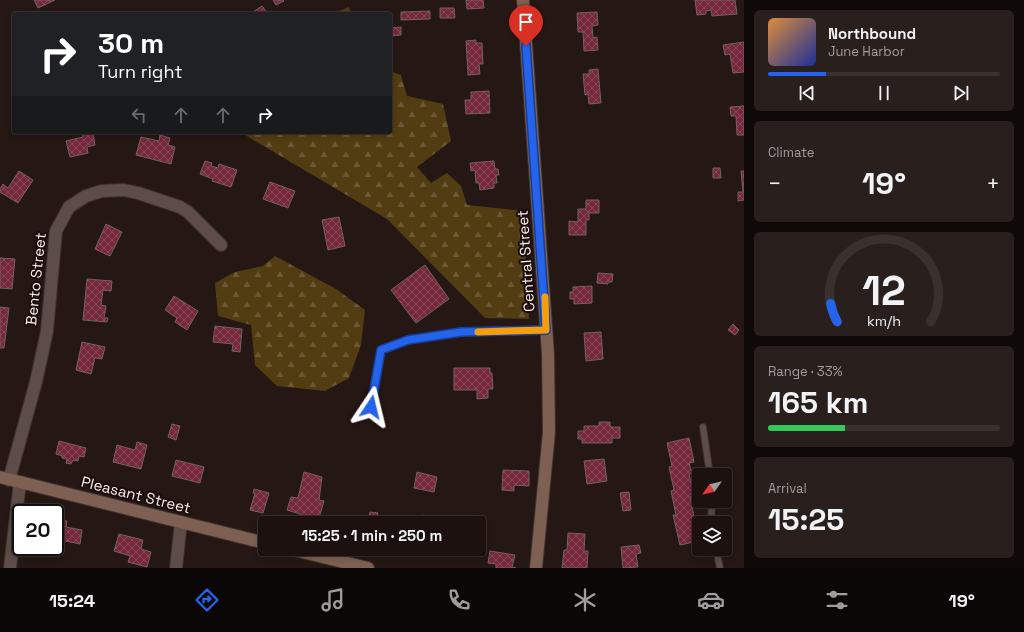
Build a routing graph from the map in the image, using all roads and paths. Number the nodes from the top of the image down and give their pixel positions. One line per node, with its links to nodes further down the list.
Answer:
1 (523, 0): 3 (main road, Central Street)
2 (221, 245): 7 (street, Bento Street)
3 (546, 330): 4 (lane); 15 (main road, Central Street)
4 (371, 407)
5 (703, 427): 6 (lane)
6 (709, 468)
7 (10, 480): 8 (main road, Pleasant Street); 12 (street, Bento Street)
8 (181, 522): 9 (main road, Pleasant Street); 13 (street)
9 (258, 541)
10 (319, 556): 14 (main road)
11 (717, 556): 16 (lane)
12 (10, 568)
13 (176, 568)
14 (368, 568)
15 (536, 568)
16 (720, 568)

